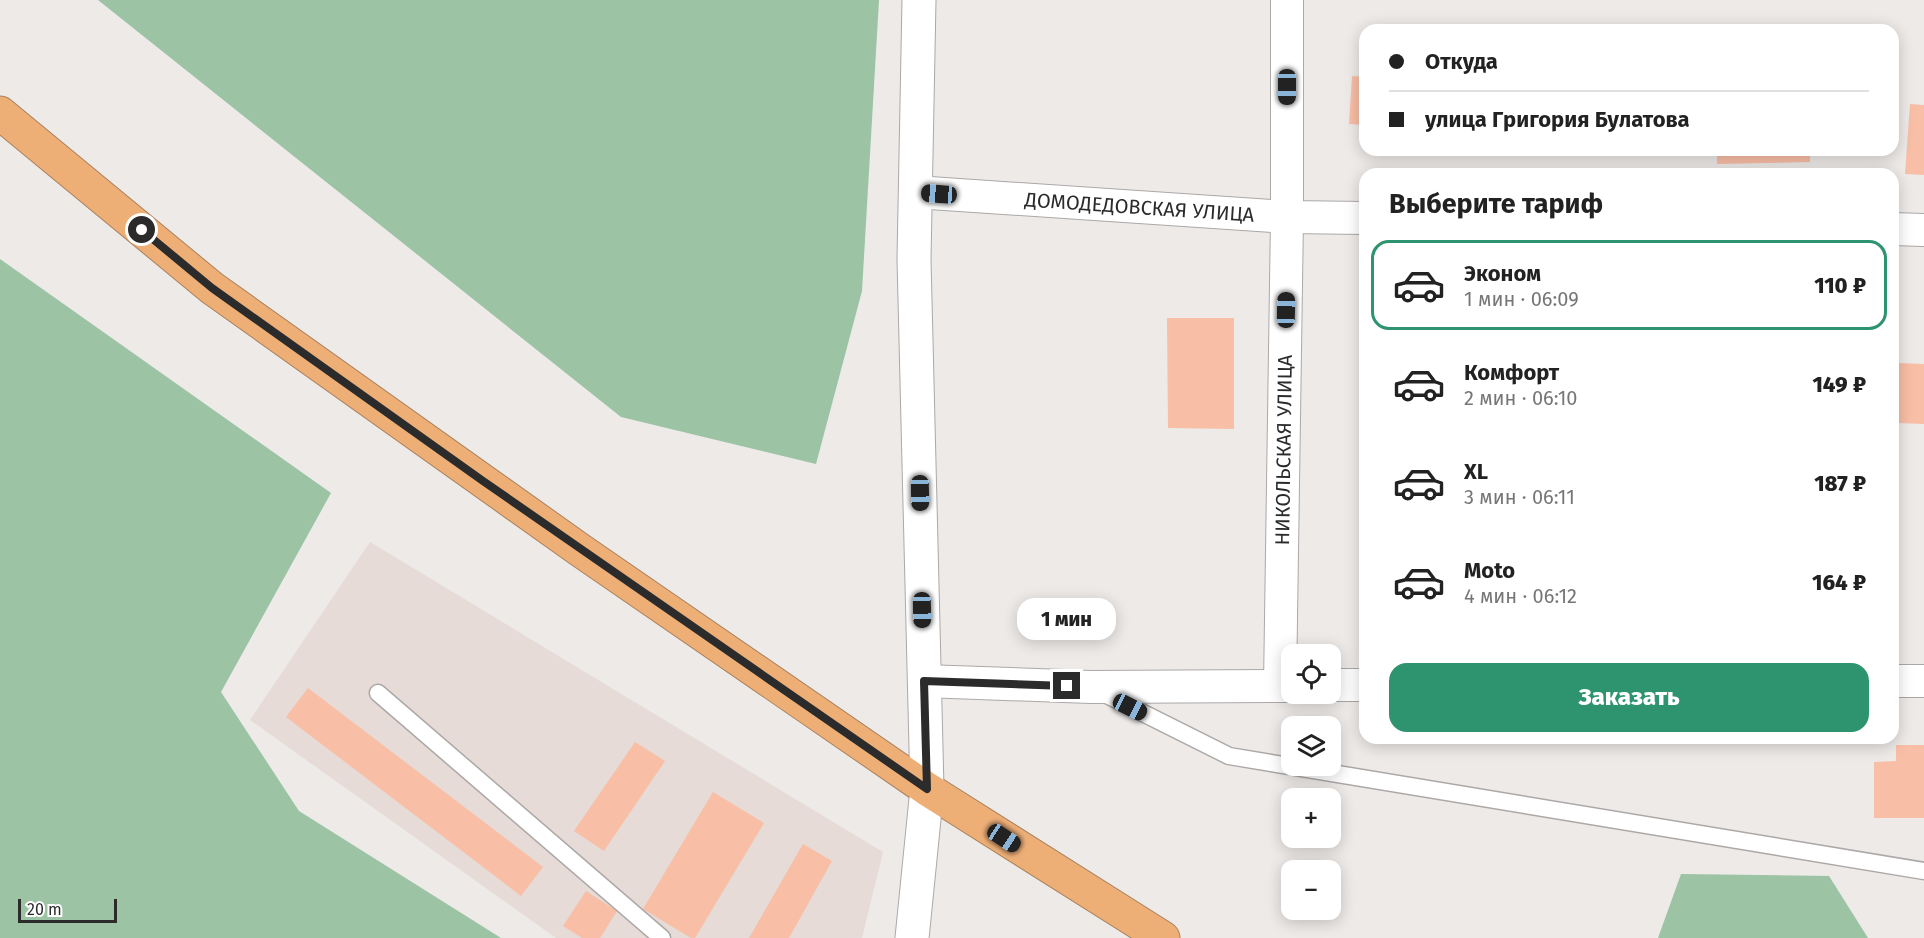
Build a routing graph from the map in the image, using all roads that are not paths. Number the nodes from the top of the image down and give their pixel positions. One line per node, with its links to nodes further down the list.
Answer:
1 (919, 0): 4 (street)
2 (1287, 0): 5 (street, НИКОЛЬСКАЯ УЛИЦА)
3 (0, 113): 18 (highway)
4 (915, 192): 5 (street, ДОМОДЕДОВСКАЯ УЛИЦА); 10 (street)
5 (1287, 217): 6 (street, ДОМОДЕДОВСКАЯ УЛИЦА); 9 (street, НИКОЛЬСКАЯ УЛИЦА)
6 (1359, 218)
7 (1899, 229): 8 (street)
8 (1924, 230)
9 (1286, 644)
10 (924, 681): 16 (street); 18 (street)
11 (1899, 681): 12 (street)
12 (1924, 681)
13 (1341, 685): 14 (street)
14 (1359, 685)
15 (1281, 686): 16 (street)
16 (1090, 687): 19 (lane)
17 (378, 693): 20 (lane)
18 (927, 789): 21 (street); 22 (highway)
19 (1924, 871)
20 (662, 938)
21 (912, 938)
22 (1163, 938)

